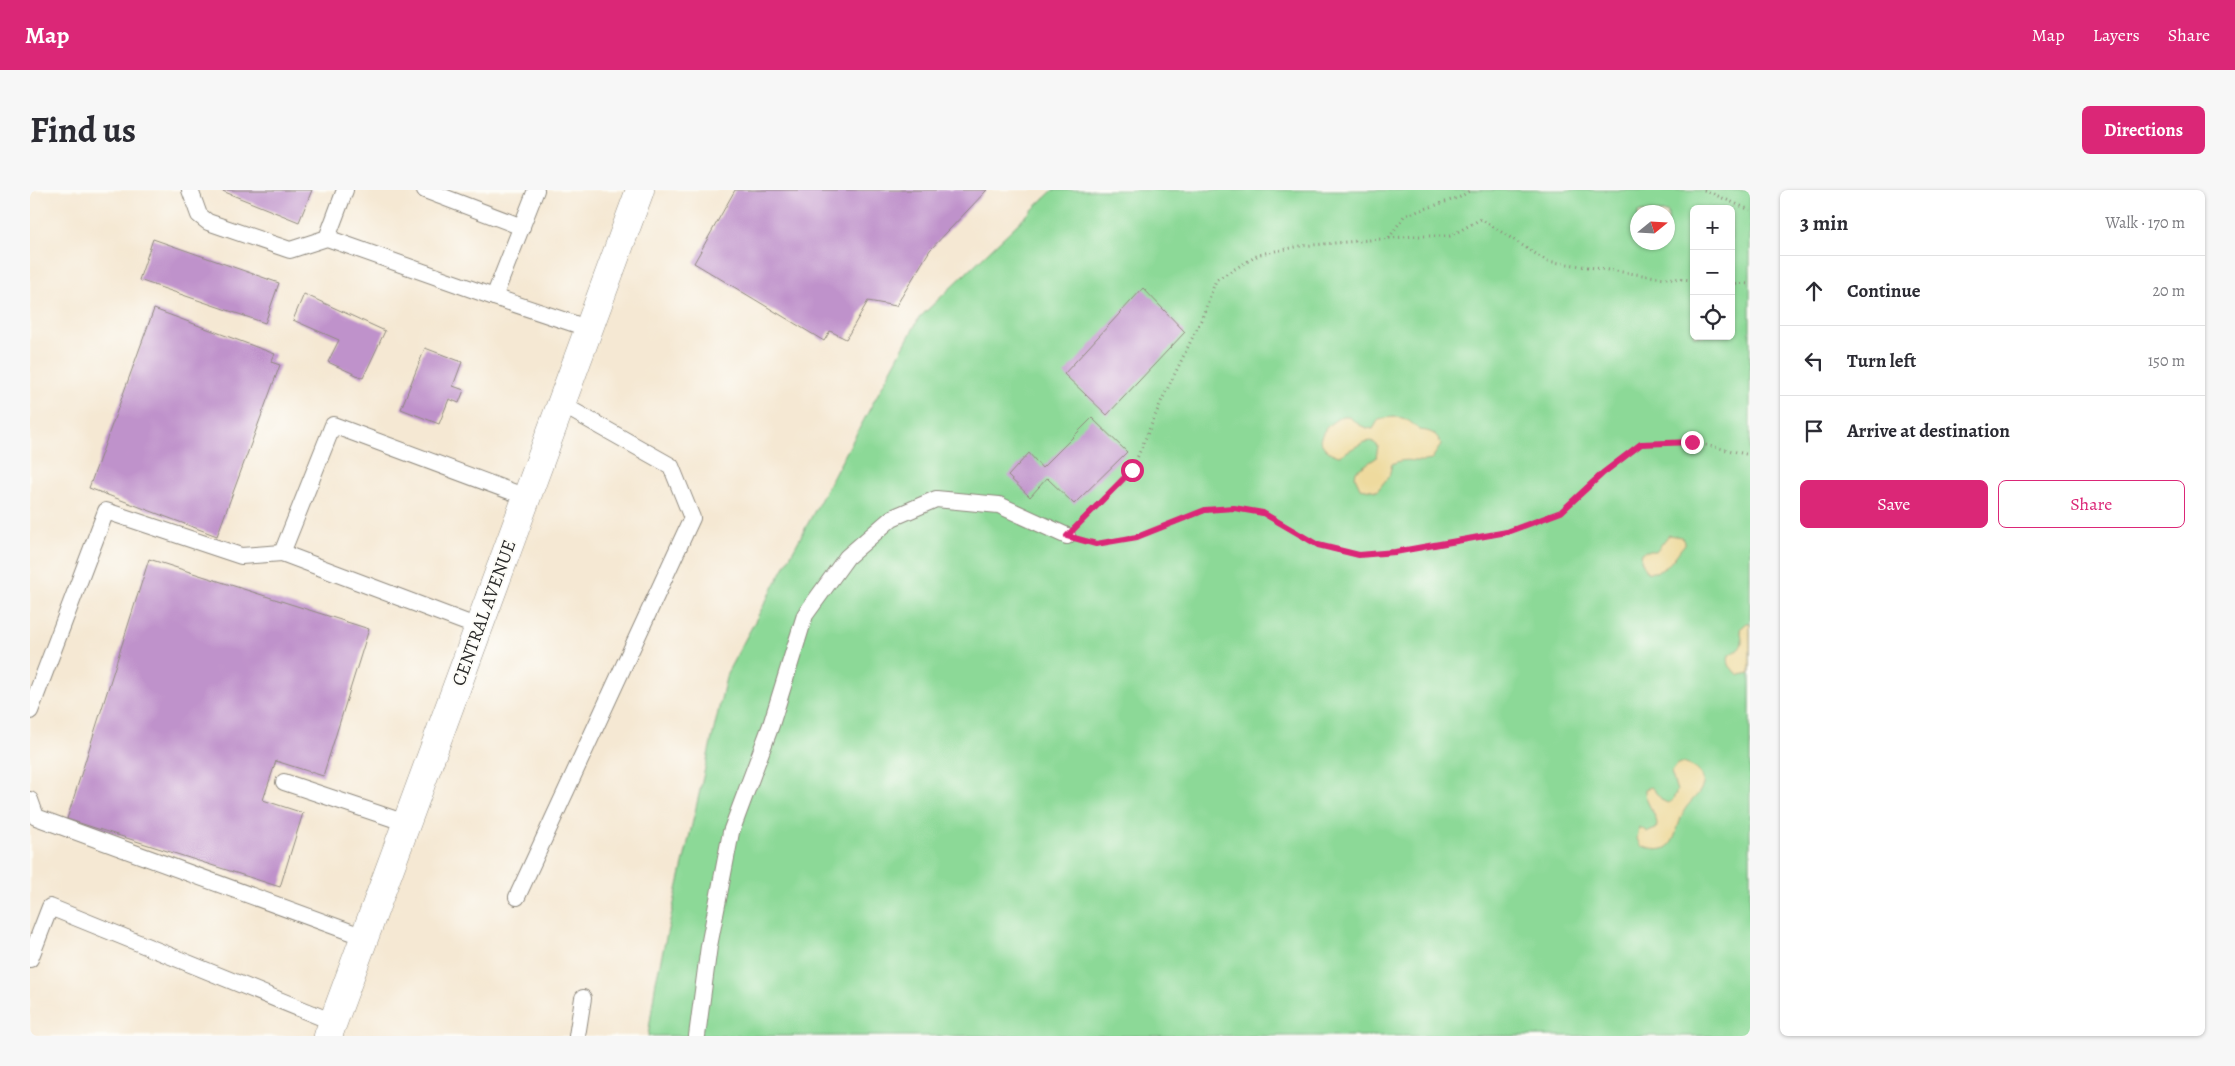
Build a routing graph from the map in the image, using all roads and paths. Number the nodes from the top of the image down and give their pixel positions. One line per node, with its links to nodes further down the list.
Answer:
1 (190, 190): 10 (lane)
2 (345, 190): 10 (lane)
3 (425, 190): 9 (lane)
4 (536, 190): 9 (lane)
5 (640, 190): 16 (main road, CENTRAL AVENUE)
6 (1471, 190): 11 (path)
7 (1704, 190): 8 (path)
8 (1750, 210)
9 (522, 227): 15 (lane)
10 (327, 238): 15 (lane)
11 (1389, 239): 12 (path); 20 (path)
12 (1690, 280)
13 (1735, 283): 14 (path)
14 (1750, 284)
15 (494, 297): 16 (lane)
16 (590, 329): 17 (main road, CENTRAL AVENUE)
17 (561, 404): 19 (main road, CENTRAL AVENUE); 27 (lane)
18 (1750, 455): 20 (path)
19 (526, 497): 21 (lane); 22 (main road, CENTRAL AVENUE)
20 (1067, 536): 33 (lane)
21 (282, 553): 22 (lane); 23 (lane)
22 (478, 627): 26 (main road, CENTRAL AVENUE)
23 (30, 711)
24 (284, 782): 26 (lane)
25 (30, 800): 28 (lane)
26 (406, 823): 28 (main road, CENTRAL AVENUE)
27 (517, 897)
28 (364, 937): 31 (main road, CENTRAL AVENUE)
29 (30, 959): 31 (lane)
30 (583, 998): 32 (lane)
31 (330, 1029)
32 (577, 1036)
33 (697, 1036)

